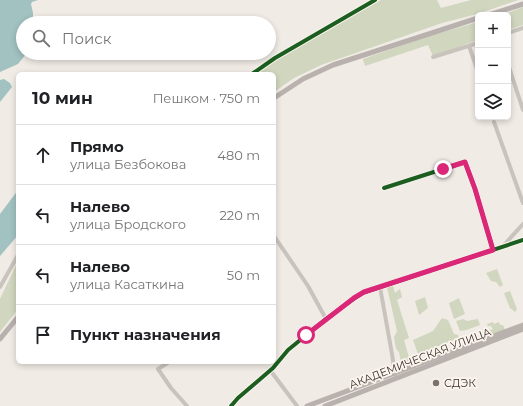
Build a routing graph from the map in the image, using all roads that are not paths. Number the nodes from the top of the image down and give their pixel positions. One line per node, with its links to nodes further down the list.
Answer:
1 (375, 0): 9 (street)
2 (523, 4): 3 (main road)
3 (498, 12)
4 (475, 19): 17 (main road)
5 (523, 28): 6 (street)
6 (511, 32)
7 (475, 44): 8 (street)
8 (469, 46): 10 (street); 12 (street)
9 (276, 57)
10 (433, 57)
11 (272, 60): 13 (street)
12 (475, 63)
13 (255, 72)
14 (511, 73): 16 (street)
15 (523, 90): 16 (street)
16 (517, 92): 18 (street)
17 (276, 97)
18 (521, 97): 19 (street)
19 (523, 110)
20 (494, 122): 22 (street)
21 (384, 188): 27 (street)
22 (523, 203)
23 (523, 224): 26 (street)
24 (276, 239): 34 (street)
25 (523, 240): 26 (street)
26 (503, 246): 27 (street)
27 (493, 250): 30 (street)
28 (16, 259): 29 (street)
29 (0, 287)
30 (380, 287): 31 (street); 32 (street)
31 (368, 290): 32 (street); 34 (street)
32 (382, 293): 42 (street)
33 (16, 319): 37 (main road)
34 (326, 319): 38 (street)
35 (523, 325): 42 (main road)
36 (523, 330): 43 (main road, АКАДЕМИЧЕСКАЯ УЛИЦА)
37 (0, 339)
38 (276, 363)
39 (161, 364): 46 (street)
40 (275, 364): 41 (street)
41 (270, 370): 44 (street); 47 (street)
42 (395, 373): 43 (street); 45 (main road)
43 (394, 380): 50 (main road, АКАДЕМИЧЕСКАЯ УЛИЦА)
44 (292, 401): 48 (street); 49 (street)
45 (310, 405)
46 (187, 406)
47 (231, 406)
48 (293, 406)
49 (297, 406)
50 (325, 406)

